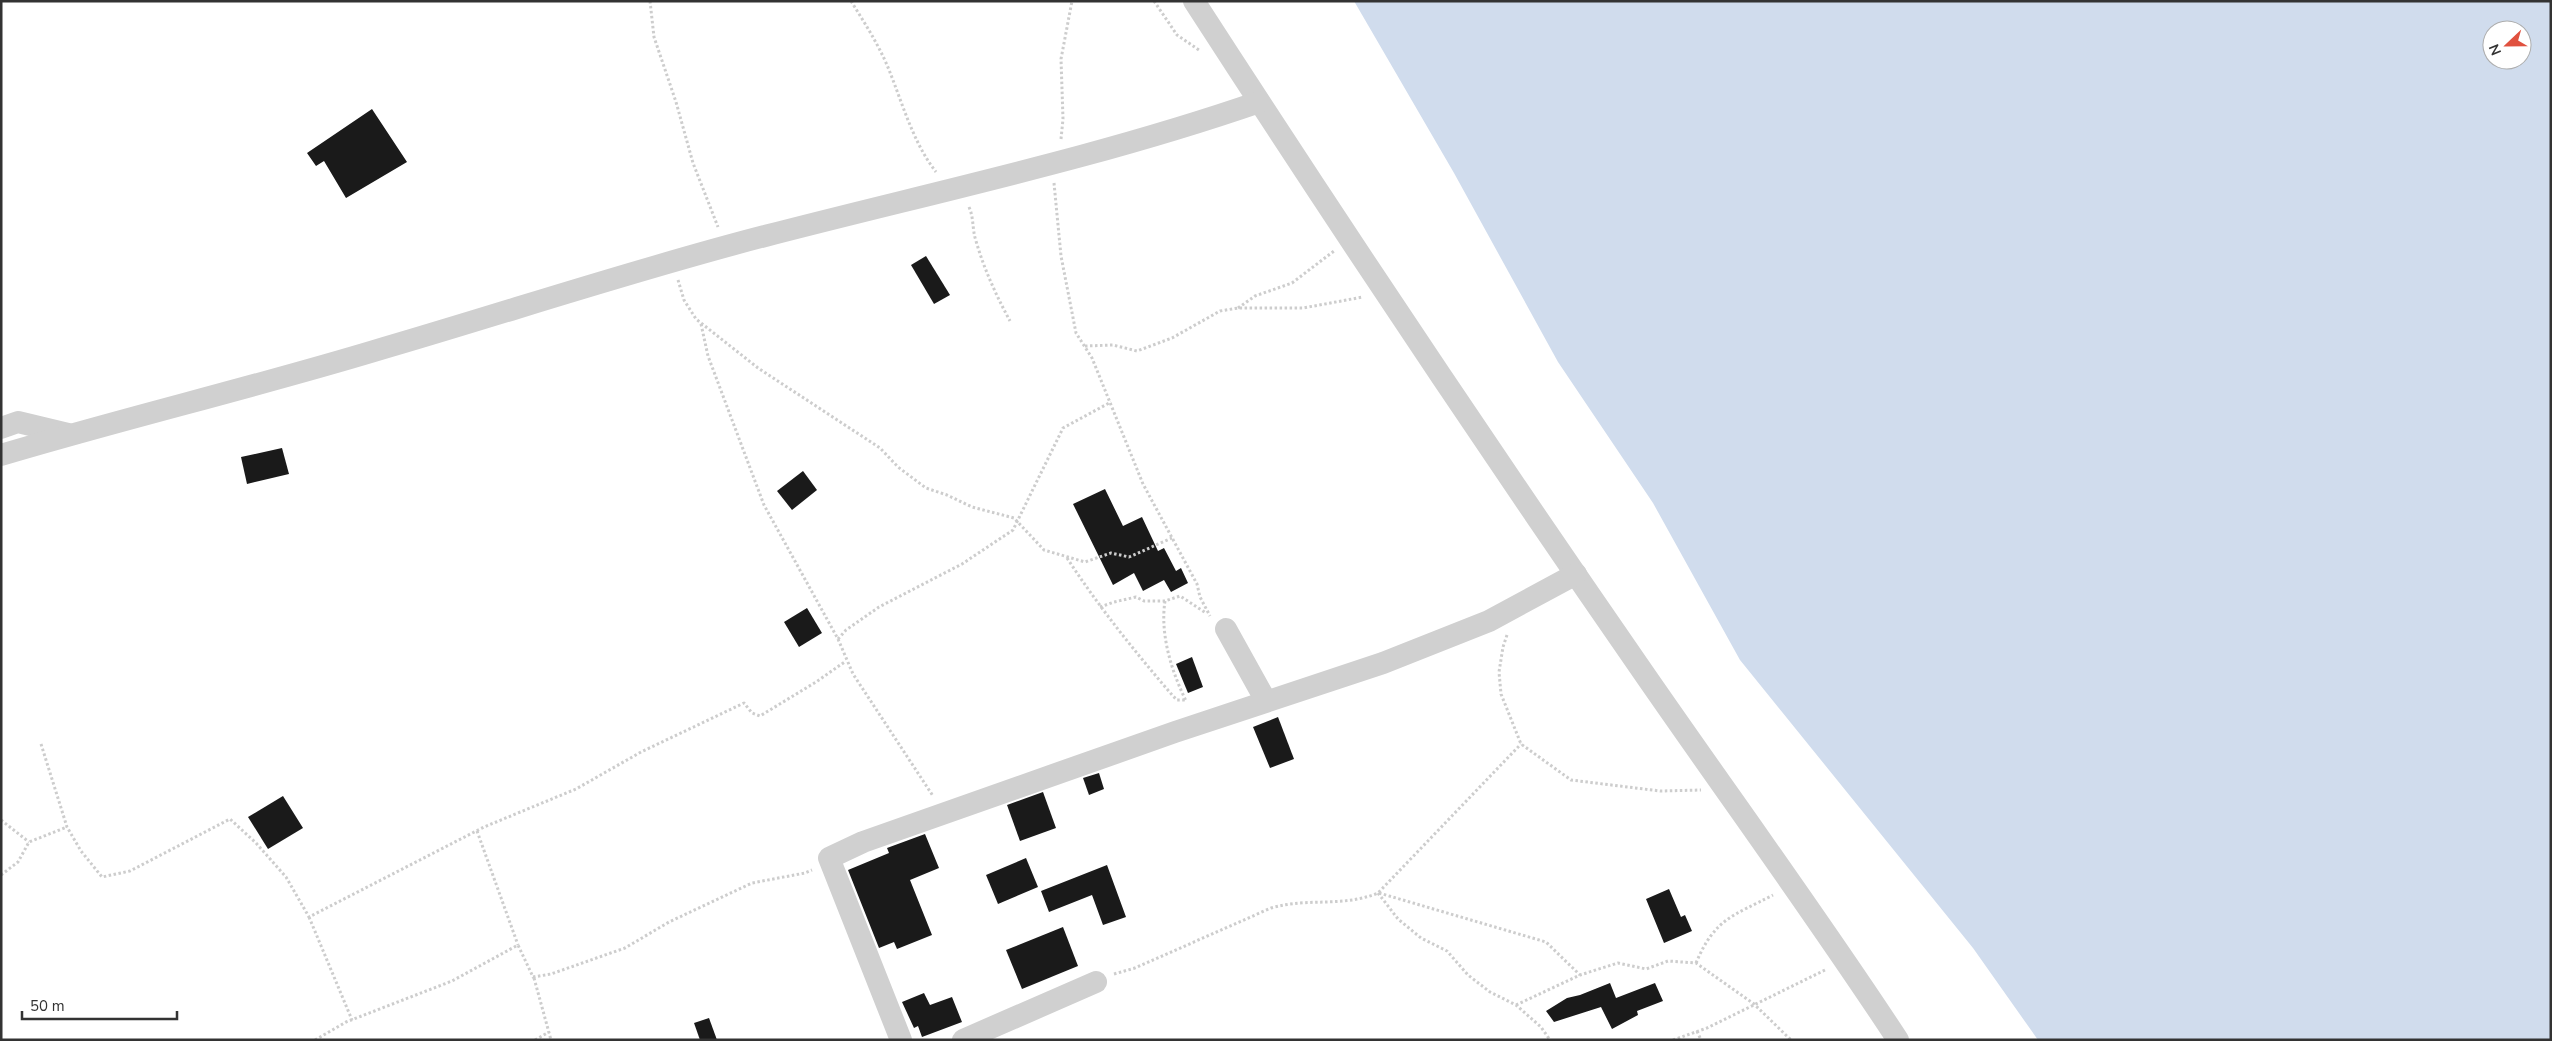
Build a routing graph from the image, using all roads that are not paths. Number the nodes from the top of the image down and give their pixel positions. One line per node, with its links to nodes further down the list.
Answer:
1 (1194, 1): 2 (street)
2 (1259, 102): 4 (street); 6 (street)
3 (10, 425): 4 (street)
4 (72, 434): 5 (street)
5 (1, 455)
6 (1576, 574): 8 (street); 12 (street)
7 (1226, 629): 8 (street)
8 (1266, 701): 10 (street)
9 (1096, 982): 11 (street)
10 (901, 1040)
11 (963, 1040)
12 (1898, 1040)

